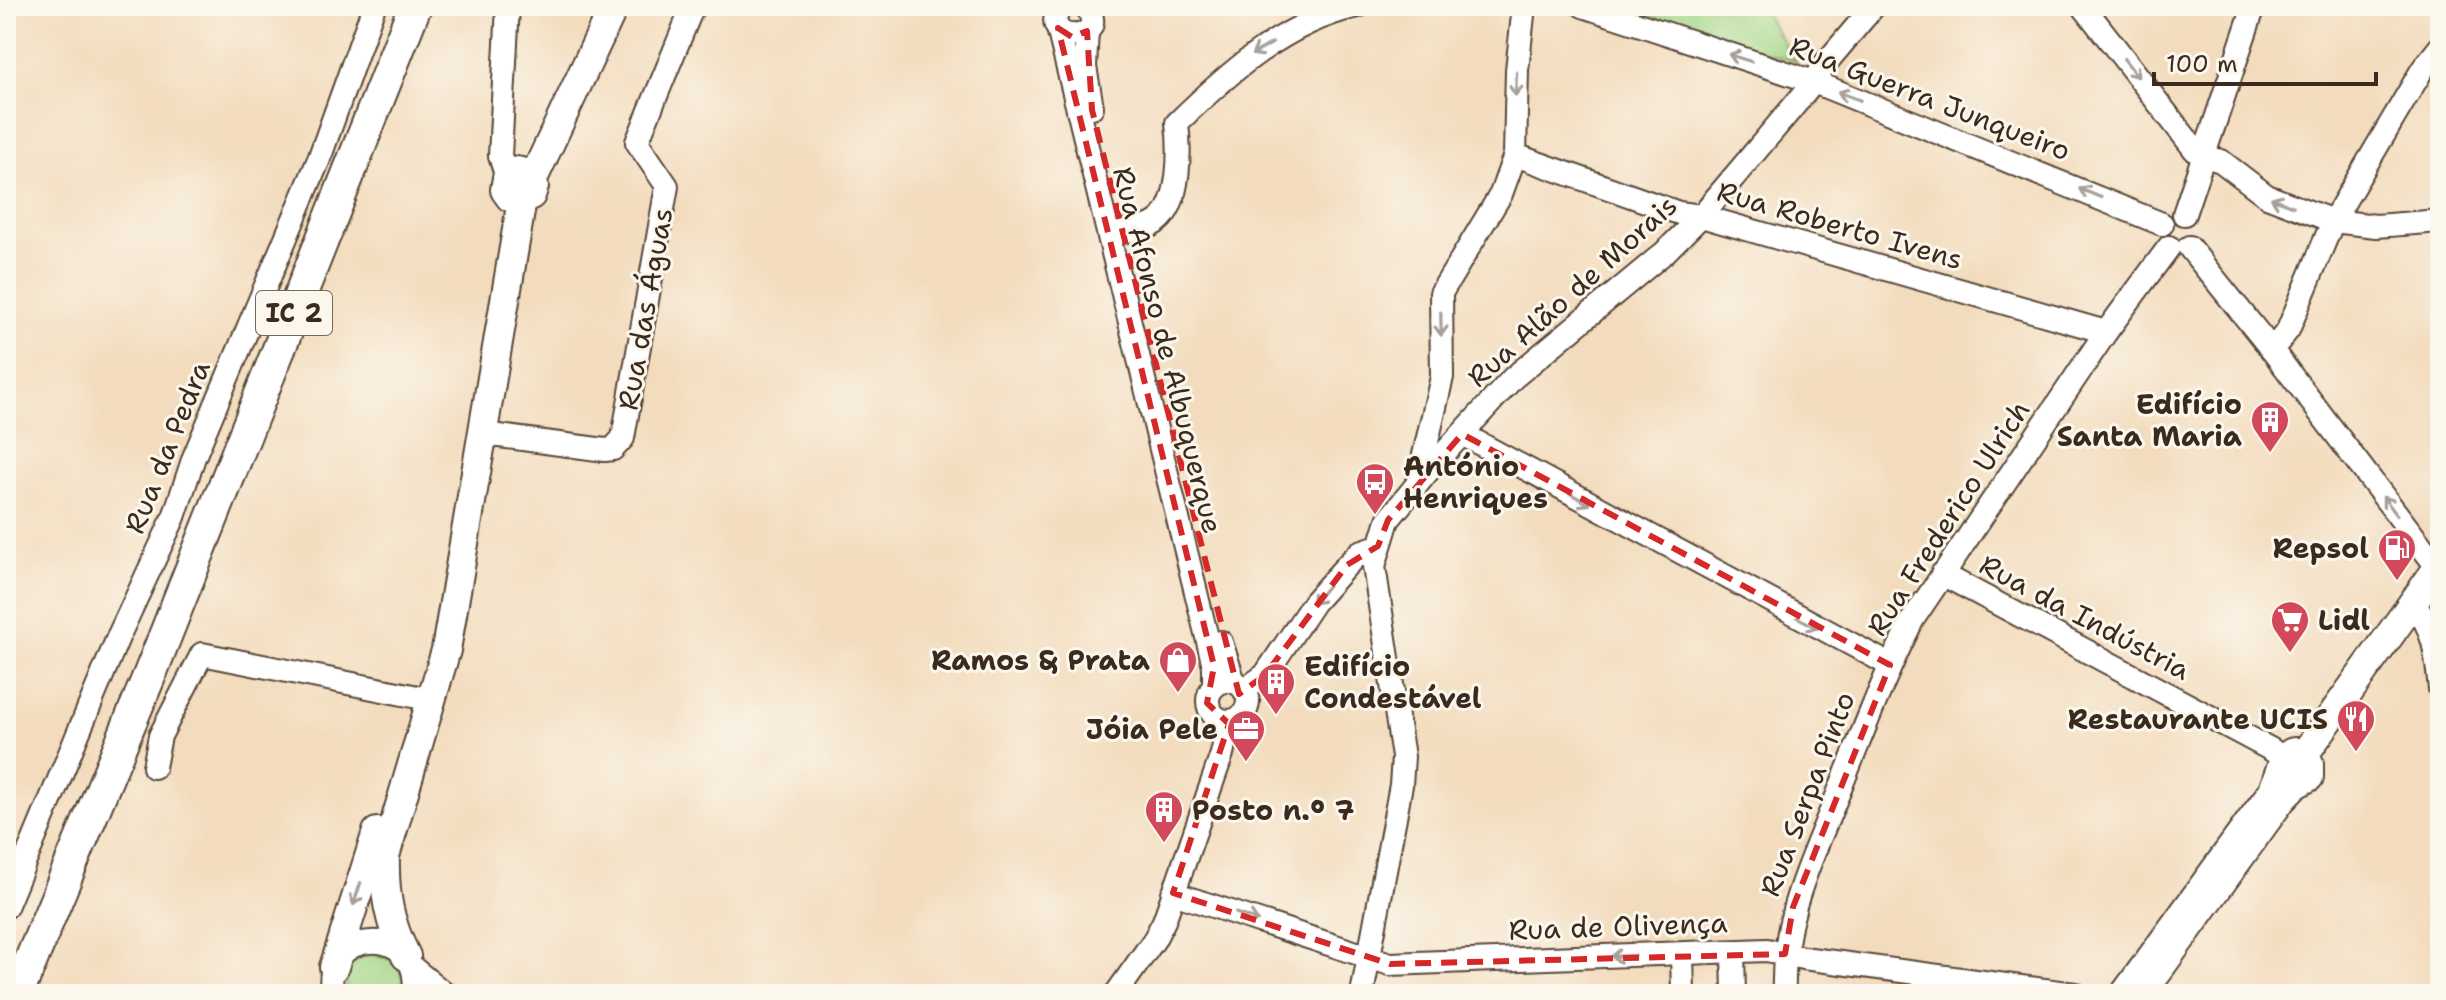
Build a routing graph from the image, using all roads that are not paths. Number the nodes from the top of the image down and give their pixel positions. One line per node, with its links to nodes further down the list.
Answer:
1 (374, 6): 46 (street, Rua da Pedra)
2 (400, 6): 53 (highway, IC 2)
3 (415, 6): 54 (highway, IC 2)
4 (508, 6): 21 (street)
5 (594, 6): 21 (main road)
6 (614, 6): 21 (main road)
7 (693, 6): 31 (street, Rua das Águas)
8 (1358, 6): 27 (street, one-way to 27)
9 (1524, 6): 19 (street, one-way to 19)
10 (1583, 6): 18 (street, Rua Guerra Junqueiro, one-way to 10)
11 (1874, 6): 18 (street, Rua Alão de Morais)
12 (1891, 6): 18 (street, Rua Alão de Morais)
13 (2083, 6): 20 (street, one-way to 20)
14 (2254, 6): 20 (street)
15 (1057, 14): 16 (street, Rua Afonso de Albuquerque); 39 (street, Rua Afonso de Albuquerque)
16 (1090, 14): 27 (street, Rua Afonso de Albuquerque)
17 (2440, 47): 24 (street)
18 (1814, 82): 23 (street, Rua Alão de Morais); 26 (street, Rua Guerra Junqueiro, one-way to 18)
19 (1515, 155): 23 (street, Rua Roberto Ivens); 33 (street, one-way to 33)
20 (2204, 156): 22 (street); 24 (street, one-way to 20)
21 (517, 184): 31 (main road); 41 (main road)
22 (2184, 214): 26 (street); 28 (street)
23 (1701, 216): 29 (street, Rua Roberto Ivens); 32 (street, Rua Alão de Morais)
24 (2333, 221): 25 (street); 30 (street)
25 (2440, 221)
26 (2162, 224): 28 (street)
27 (1122, 232): 39 (street, Rua Afonso de Albuquerque)
28 (2179, 247): 29 (street, Rua Frederico Ulrich); 30 (street)
29 (2106, 332): 36 (street, Rua Frederico Ulrich)
30 (2272, 350): 35 (street, one-way to 30)
31 (484, 434): 41 (main road)
32 (1462, 434): 33 (street, Rua Alão de Morais); 38 (street, one-way to 38)
33 (1428, 471): 34 (street, Rua Alão de Morais)
34 (1376, 556): 39 (street, one-way to 39); 50 (street)
35 (2439, 567): 37 (main road)
36 (1942, 574): 38 (street, Rua Frederico Ulrich); 44 (street, Rua da Indústria)
37 (2413, 602): 40 (street); 44 (main road)
38 (1890, 665): 49 (street, Rua Serpa Pinto)
39 (1231, 686): 42 (street); 42 (street)
40 (2440, 689)
41 (426, 699): 43 (street); 51 (main road); 52 (main road, one-way to 52)
42 (1229, 721): 45 (street)
43 (154, 767)
44 (2291, 769): 64 (main road); 65 (main road)
45 (1173, 893): 50 (street, Rua de Olivença, one-way to 50); 57 (street)
46 (6, 907)
47 (1733, 952): 48 (street, Rua de Olivença); 49 (street, Rua de Olivença); 61 (street)
48 (1682, 954): 50 (street, Rua de Olivença, one-way to 50); 60 (street)
49 (1785, 954): 62 (street, Rua Serpa Pinto); 63 (street, Rua de Olivença)
50 (1374, 960): 58 (street); 59 (street)
51 (409, 962): 52 (street); 55 (street); 56 (street)
52 (332, 985)
53 (6, 989)
54 (17, 994)
55 (414, 994)
56 (445, 994)
57 (1116, 994)
58 (1362, 994)
59 (1372, 994)
60 (1683, 994)
61 (1734, 994)
62 (1784, 994)
63 (2075, 994)
64 (2125, 994)
65 (2141, 994)

